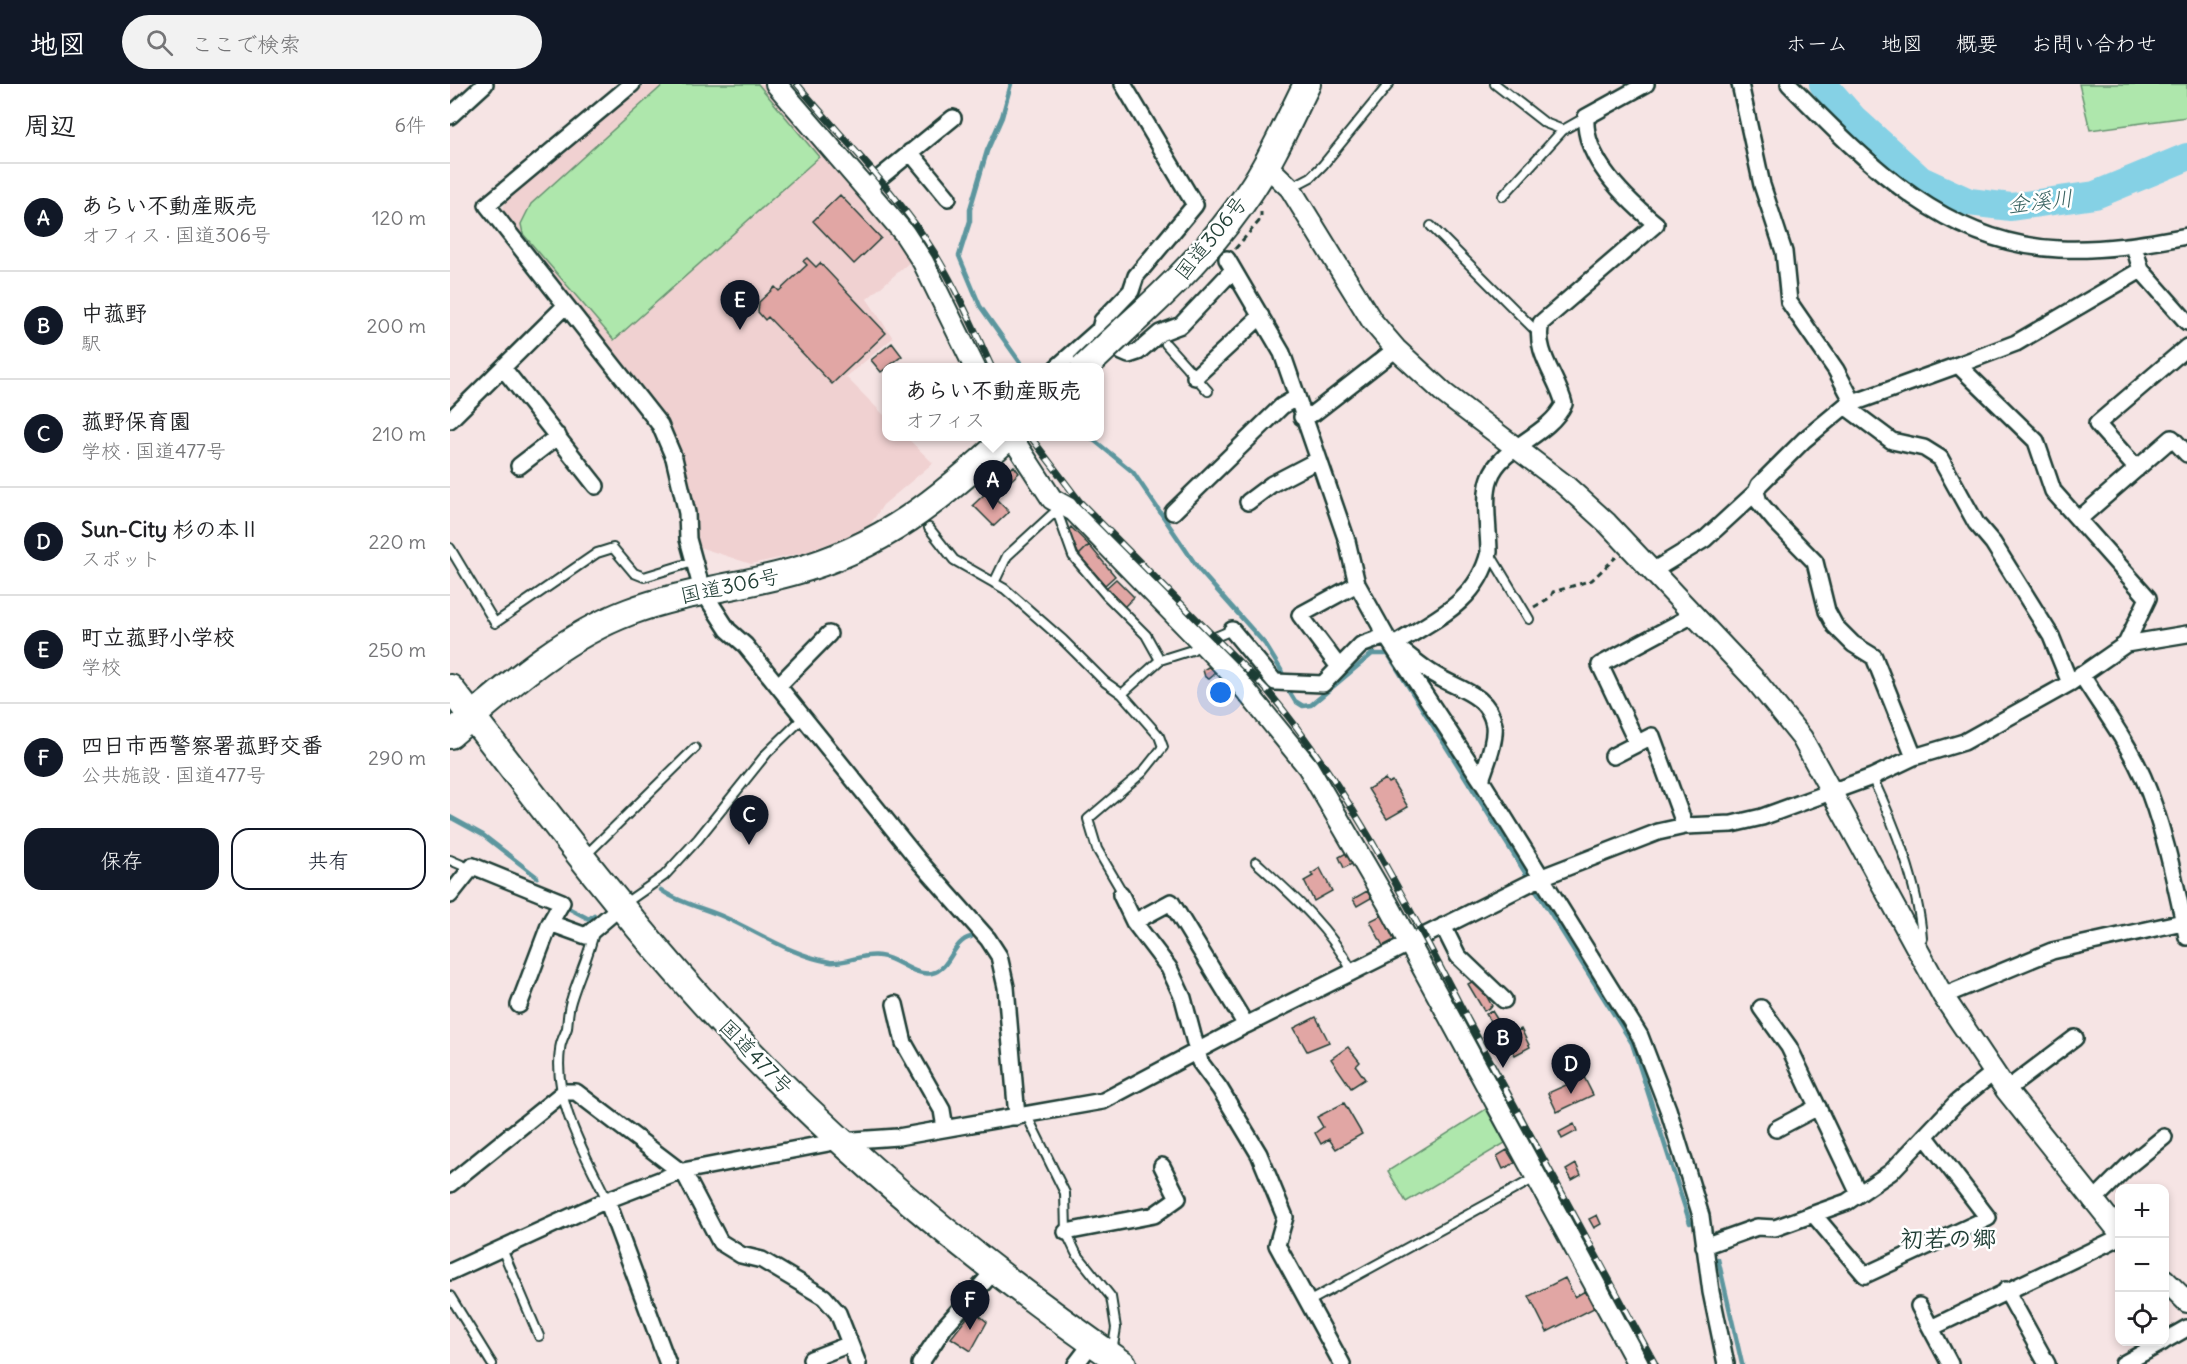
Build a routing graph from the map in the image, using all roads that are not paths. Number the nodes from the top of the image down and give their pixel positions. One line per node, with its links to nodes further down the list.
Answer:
1 (485, 84): 11 (street)
2 (632, 84): 25 (street)
3 (776, 84): 17 (street)
4 (1123, 84): 28 (street)
5 (1307, 84): 16 (highway, 国道306号)
6 (1389, 84): 18 (lane)
7 (1495, 84): 14 (lane)
8 (1646, 84): 12 (street)
9 (1740, 84): 41 (street)
10 (1789, 84): 23 (street)
11 (450, 116)
12 (1586, 117): 14 (lane); 29 (street)
13 (953, 118): 15 (street)
14 (1563, 130): 19 (lane)
15 (910, 152): 17 (street); 20 (street)
16 (1266, 165): 18 (street); 28 (highway, 国道306号)
17 (867, 188): 33 (street)
18 (1290, 188): 32 (street)
19 (1503, 196)
20 (948, 198)
21 (1431, 226): 29 (lane)
22 (2187, 236): 23 (street)
23 (2134, 246): 24 (street)
24 (2141, 270): 27 (street); 36 (street)
25 (565, 306): 37 (street); 61 (street)
26 (1261, 316): 28 (street); 38 (street); 40 (street)
27 (2187, 322)
28 (1112, 330): 34 (street); 35 (highway, 国道306号, bridge)
29 (1538, 334): 47 (street)
30 (1166, 344): 38 (lane)
31 (2187, 347): 51 (street)
32 (1396, 349): 42 (street); 47 (street)
33 (972, 363)
34 (1063, 363)
35 (1088, 363)
36 (1958, 365): 41 (street); 57 (street)
37 (503, 368): 43 (street); 44 (street)
38 (1196, 377): 39 (lane)
39 (1208, 391)
40 (1296, 398): 42 (street); 56 (street)
41 (1849, 404): 53 (street); 76 (street)
42 (1302, 417): 49 (street)
43 (450, 420)
44 (558, 436): 50 (street); 52 (street)
45 (1004, 441): 65 (highway, 国道306号)
46 (1013, 441): 55 (street)
47 (1517, 448): 60 (street); 62 (street)
48 (2187, 454): 51 (street)
49 (1318, 460): 54 (street); 64 (street)
50 (519, 466)
51 (2137, 469): 57 (street)
52 (596, 486)
53 (1756, 492): 62 (street); 86 (street)
54 (1248, 502)
55 (1054, 505): 63 (lane); 72 (street); 74 (lane)
56 (1173, 512)
57 (2079, 519): 73 (street)
58 (928, 528): 63 (lane)
59 (450, 548): 61 (lane)
60 (1489, 552): 67 (lane); 71 (street)
61 (693, 562): 65 (street)
62 (1654, 570): 66 (street)
63 (994, 584): 79 (lane)
64 (1357, 584): 71 (street); 75 (street)
65 (702, 590): 77 (street); 80 (highway, 国道306号)
66 (1695, 614): 83 (street); 89 (street)
67 (1527, 615)
68 (1232, 630): 72 (lane); 75 (street)
69 (829, 634): 77 (street)
70 (2187, 634): 73 (street)
71 (1390, 640): 75 (street); 88 (street); 88 (street)
72 (1201, 643): 74 (lane); 105 (street)
73 (2126, 644): 76 (street)
74 (1160, 660): 79 (lane)
75 (1339, 667)
76 (2075, 678): 86 (street); 102 (street)
77 (778, 686): 81 (street)
78 (450, 688): 80 (highway, 国道477号)
79 (1122, 694): 97 (lane)
80 (472, 716): 82 (highway, 国道306号); 91 (highway, 国道477号)
81 (803, 718): 98 (lane); 119 (street)
82 (450, 735)
83 (1638, 743): 85 (street); 90 (street)
84 (695, 748): 91 (lane)
85 (1613, 756)
86 (1914, 757): 87 (street)
87 (1872, 777): 89 (street); 104 (lane)
88 (1481, 780): 95 (street)
89 (1831, 792): 90 (street); 107 (street)
90 (1685, 826): 95 (street)
91 (582, 859): 98 (highway, 国道477号)
92 (450, 860): 94 (lane)
93 (1256, 862): 106 (lane)
94 (471, 868): 96 (street); 100 (street)
95 (1541, 877): 101 (street); 136 (street)
96 (450, 895)
97 (1121, 895): 99 (street)
98 (620, 907): 103 (street); 124 (highway, 国道477号)
99 (1134, 922): 112 (street); 114 (street)
100 (550, 923): 103 (street); 110 (street)
101 (1443, 926): 105 (street); 108 (street)
102 (2186, 927): 107 (street)
103 (594, 931): 117 (lane)
104 (1922, 938)
105 (1407, 943): 106 (street); 127 (street)
106 (1353, 971): 112 (street)
107 (1943, 996): 115 (street)
108 (1504, 1000)
109 (895, 1004): 120 (street)
110 (519, 1005)
111 (1761, 1008): 118 (street)
112 (1246, 1025): 114 (street)
113 (2075, 1038): 116 (street)
114 (1195, 1051): 119 (street); 143 (street)
115 (1993, 1073): 116 (street); 122 (street)
116 (2006, 1090): 131 (street)
117 (564, 1092): 126 (street); 128 (street); 130 (lane)
118 (1818, 1107): 121 (street); 129 (street)
119 (1022, 1116): 120 (street); 134 (lane)
120 (945, 1128): 124 (street)
121 (1776, 1129)
122 (1926, 1137): 129 (street); 132 (street)
123 (2164, 1137): 131 (street)
124 (839, 1141): 126 (street); 138 (highway, 国道477号)
125 (1162, 1166): 134 (street)
126 (682, 1171): 130 (street); 150 (street)
127 (1535, 1178): 143 (lane); 160 (street)
128 (450, 1184)
129 (1859, 1194): 132 (street)
130 (607, 1200): 137 (street); 155 (street)
131 (2092, 1202): 133 (street)
132 (1814, 1215): 136 (street)
133 (2115, 1229)
134 (1066, 1232): 152 (lane)
135 (2115, 1237): 141 (street)
136 (1704, 1246): 161 (street)
137 (502, 1249): 139 (street); 148 (lane)
138 (994, 1271): 152 (highway, 国道477号); 157 (street)
139 (450, 1272)
140 (2169, 1285): 144 (street)
141 (2006, 1290): 146 (street); 163 (street)
142 (450, 1296): 154 (lane)
143 (1308, 1302): 159 (street)
144 (2187, 1302)
145 (1920, 1306): 146 (street)
146 (1931, 1328): 162 (street)
147 (2187, 1328): 149 (street)
148 (539, 1336)
149 (2169, 1338)
150 (850, 1344): 153 (street); 156 (street)
151 (2155, 1346): 164 (street)
152 (1109, 1354): 158 (street)
153 (811, 1359)
154 (492, 1364)
155 (668, 1364)
156 (858, 1364)
157 (920, 1364)
158 (1076, 1364)
159 (1342, 1364)
160 (1638, 1364)
161 (1725, 1364)
162 (1950, 1364)
163 (2047, 1364)
164 (2123, 1364)

